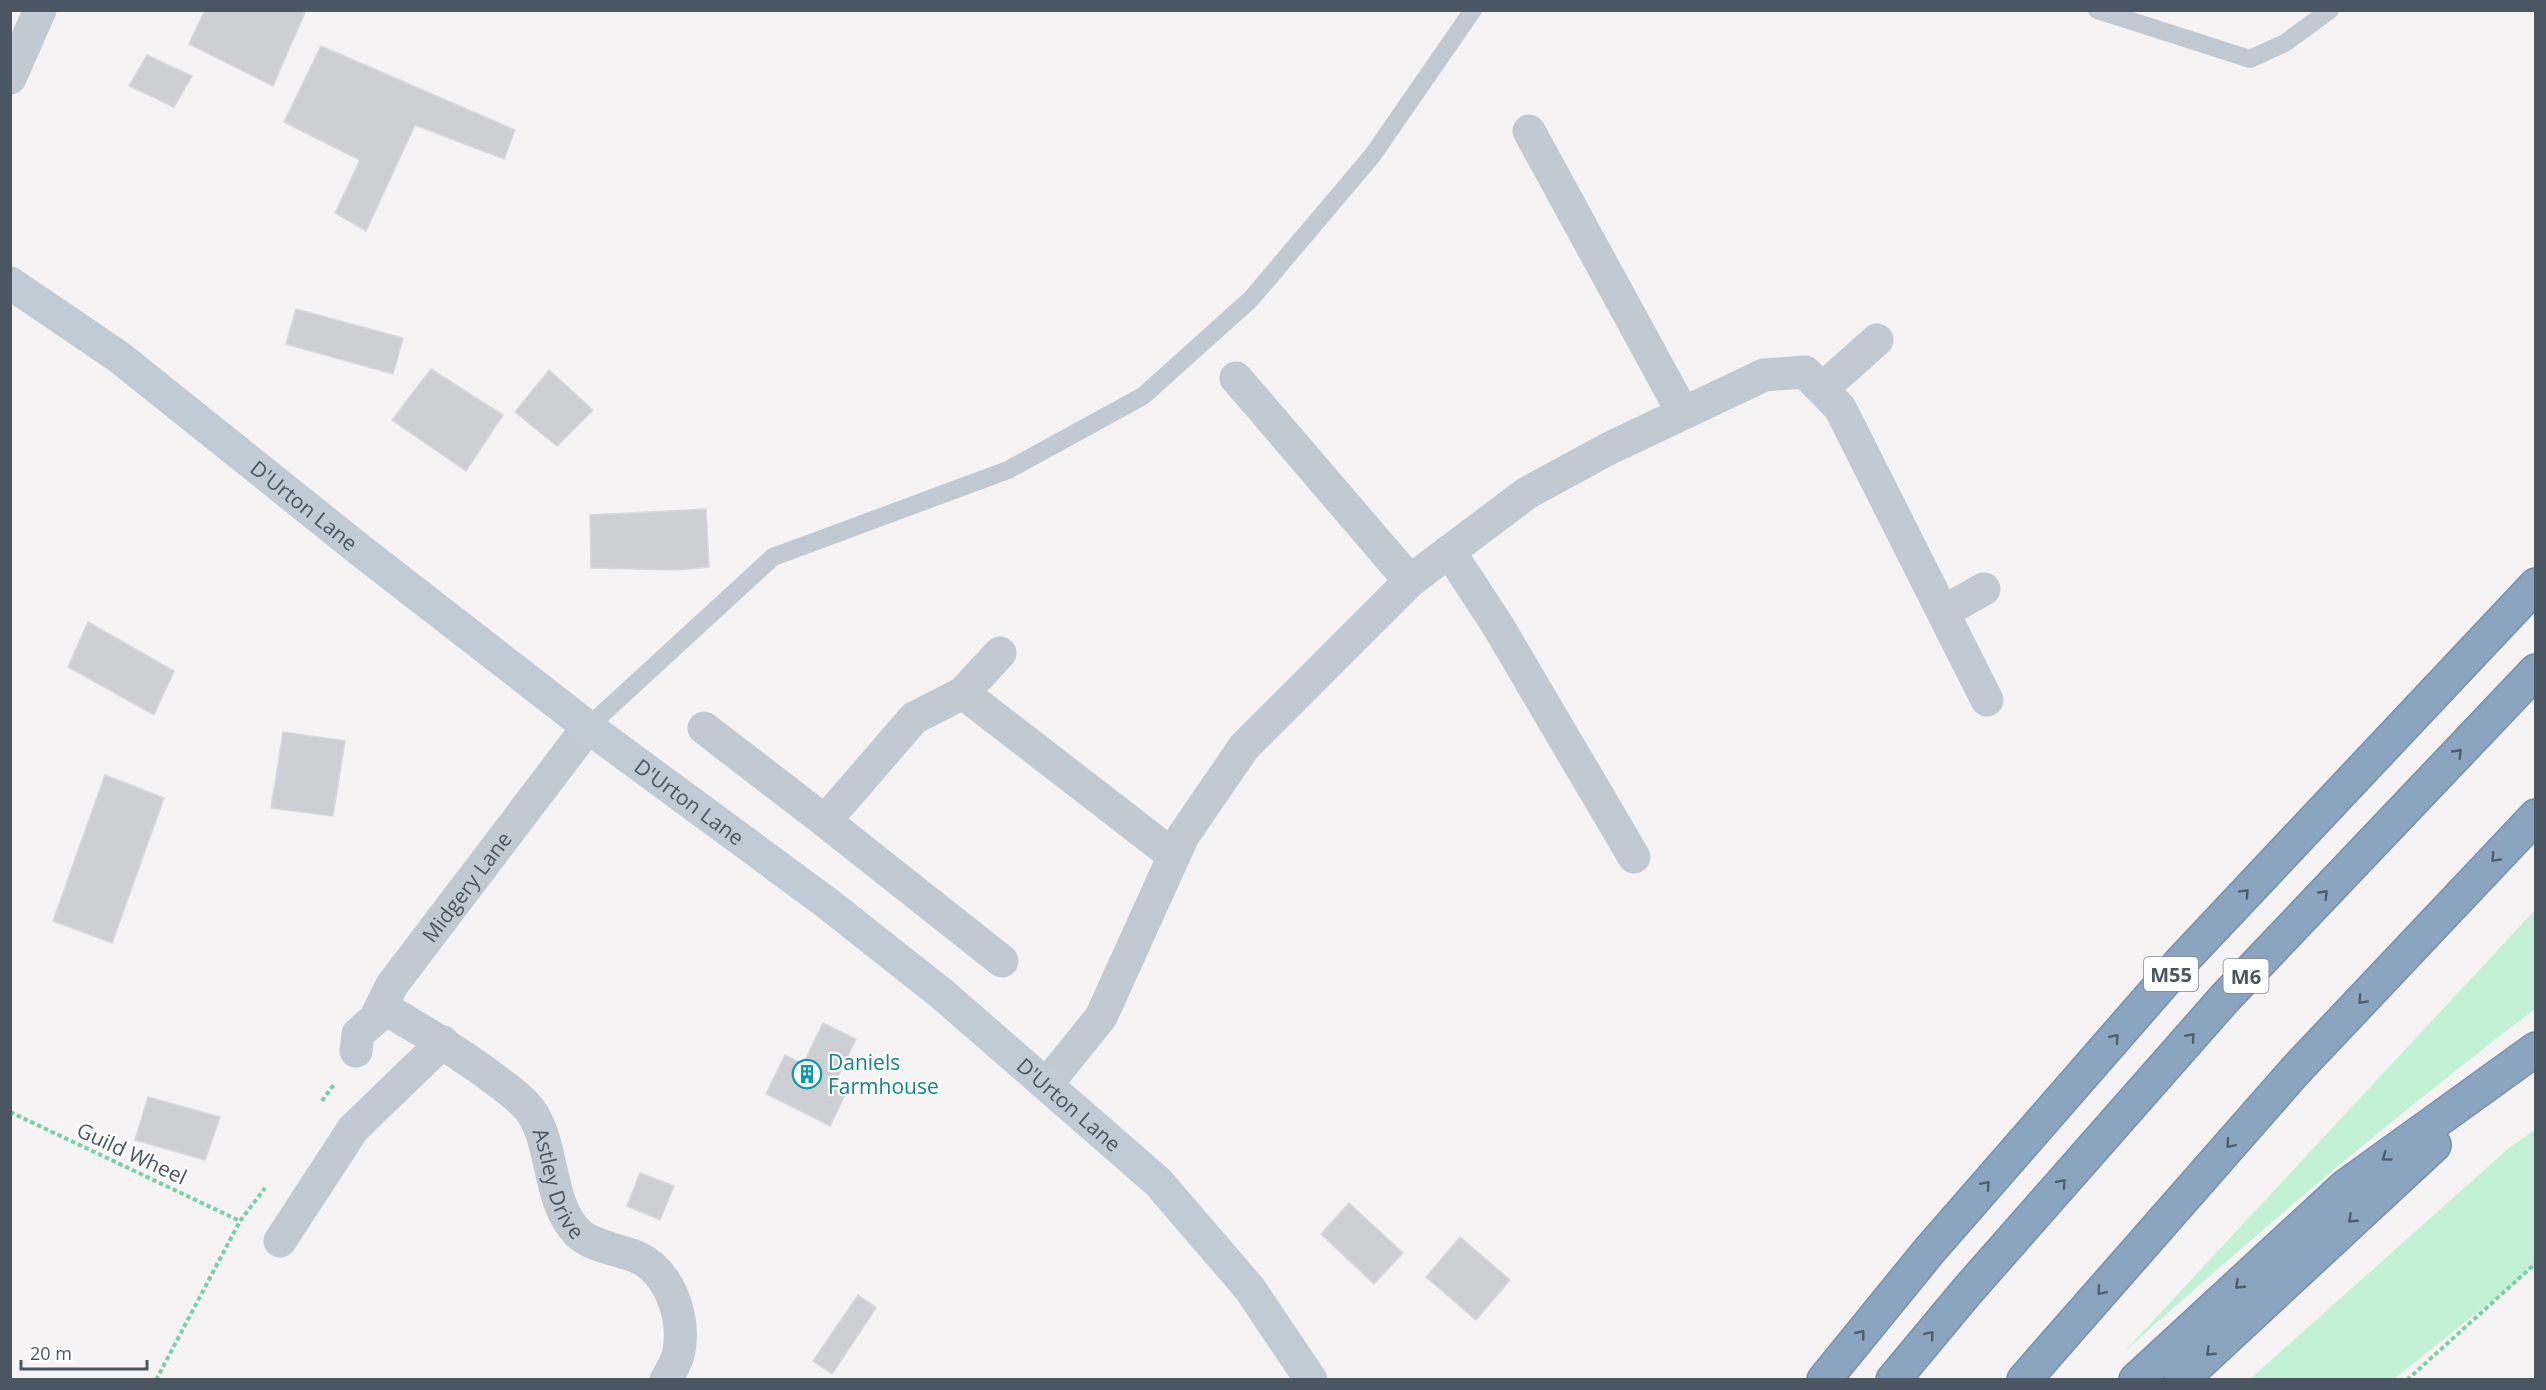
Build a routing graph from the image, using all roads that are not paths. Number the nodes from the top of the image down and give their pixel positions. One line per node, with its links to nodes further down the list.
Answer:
1 (40, 10): 5 (street)
2 (1473, 10): 21 (lane)
3 (2097, 10): 4 (lane)
4 (2330, 10)
5 (10, 78)
6 (1529, 131): 11 (street)
7 (13, 293): 21 (street, D'Urton Lane)
8 (1877, 340): 10 (street)
9 (1236, 378): 13 (street)
10 (1822, 389): 11 (street); 16 (street)
11 (1683, 413): 12 (street)
12 (1449, 551): 13 (street); 26 (street)
13 (1410, 581): 25 (street)
14 (2535, 585): 36 (highway, M55, one-way to 14)
15 (1984, 589): 16 (street)
16 (1942, 612): 20 (street)
17 (1000, 653): 19 (street)
18 (2535, 671): 37 (highway, M6, one-way to 18)
19 (963, 693): 24 (street); 25 (street)
20 (1987, 700)
21 (588, 727): 28 (street, Midgery Lane); 32 (street, D'Urton Lane)
22 (704, 728): 24 (street)
23 (2535, 816): 38 (highway, one-way to 38)
24 (825, 821): 27 (street)
25 (1174, 856): 32 (street)
26 (1634, 856)
27 (1002, 961)
28 (382, 1006): 29 (street, Astley Drive); 30 (street, Midgery Lane)
29 (443, 1042): 33 (street); 34 (street, Astley Drive)
30 (356, 1051)
31 (2535, 1051): 39 (highway, one-way to 39); 40 (highway, one-way to 40)
32 (1047, 1084): 35 (street, D'Urton Lane)
33 (279, 1241)
34 (666, 1380)
35 (1311, 1380)
36 (1824, 1380)
37 (1893, 1380)
38 (2024, 1380)
39 (2136, 1380)
40 (2181, 1380)

